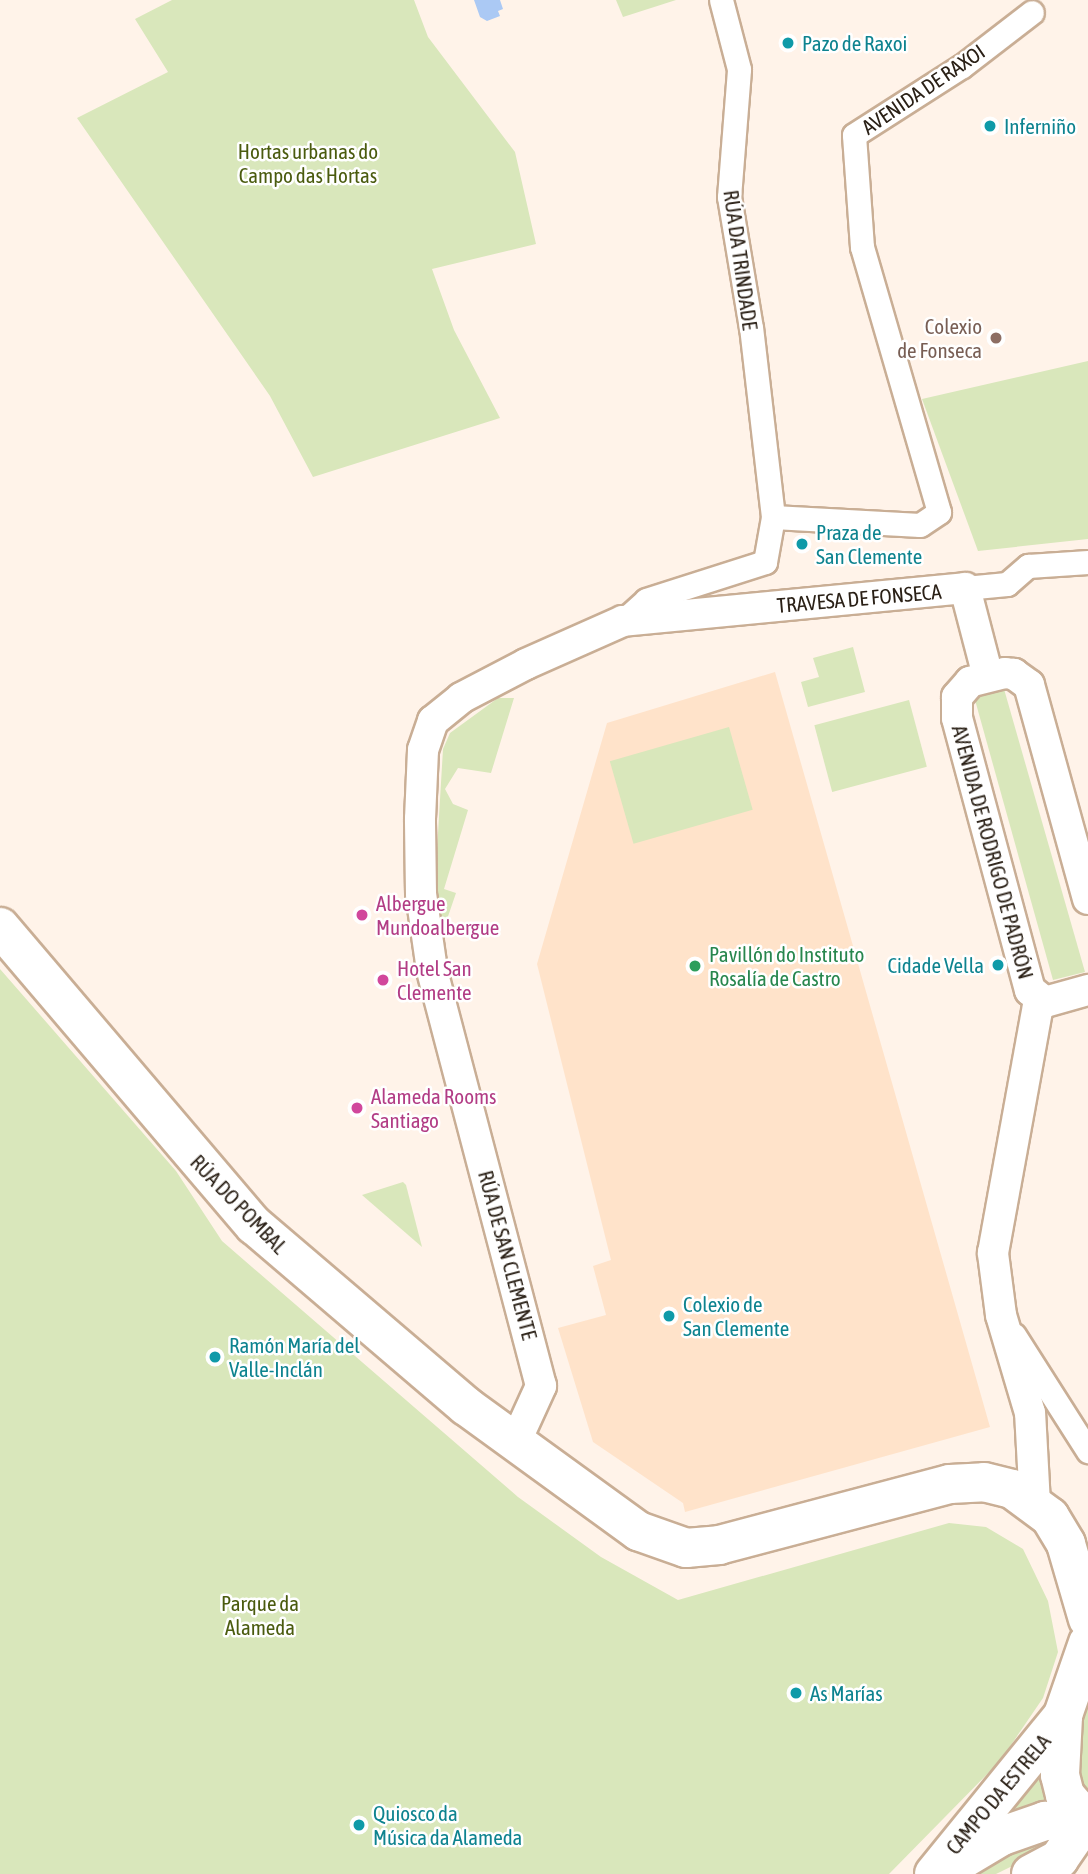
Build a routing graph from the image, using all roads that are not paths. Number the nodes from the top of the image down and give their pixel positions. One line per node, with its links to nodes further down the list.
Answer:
1 (721, 0): 3 (street, RÚA DA TRINDADE)
2 (1032, 12): 3 (street, AVENIDA DE RAXOI)
3 (773, 517): 6 (street)
4 (1088, 562): 5 (street, TRAVESA DE FONSECA)
5 (965, 588): 6 (street, TRAVESA DE FONSECA); 7 (street)
6 (623, 621): 13 (street, RÚA DE SAN CLEMENTE)
7 (988, 676): 8 (street); 11 (street, AVENIDA DE RODRIGO DE PADRÓN)
8 (1088, 899)
9 (0, 927): 13 (street, RÚA DO POMBAL)
10 (1088, 990): 11 (street, AVENIDA DE RODRIGO DE PADRÓN)
11 (1039, 1000): 12 (street, AVENIDA DE RODRIGO DE PADRÓN)
12 (1001, 1315): 14 (street); 15 (street, AVENIDA DE RODRIGO DE PADRÓN)
13 (515, 1443): 15 (street)
14 (1088, 1451)
15 (1035, 1504): 16 (street)
16 (1088, 1621): 17 (street, CAMPO DA ESTRELA)
17 (1063, 1715): 18 (street, CAMPO DA ESTRELA); 19 (street, CAMPO DA ESTRELA)
18 (1088, 1819): 19 (street, CAMPO DA ESTRELA); 20 (street)
19 (936, 1874)
20 (1031, 1874)

